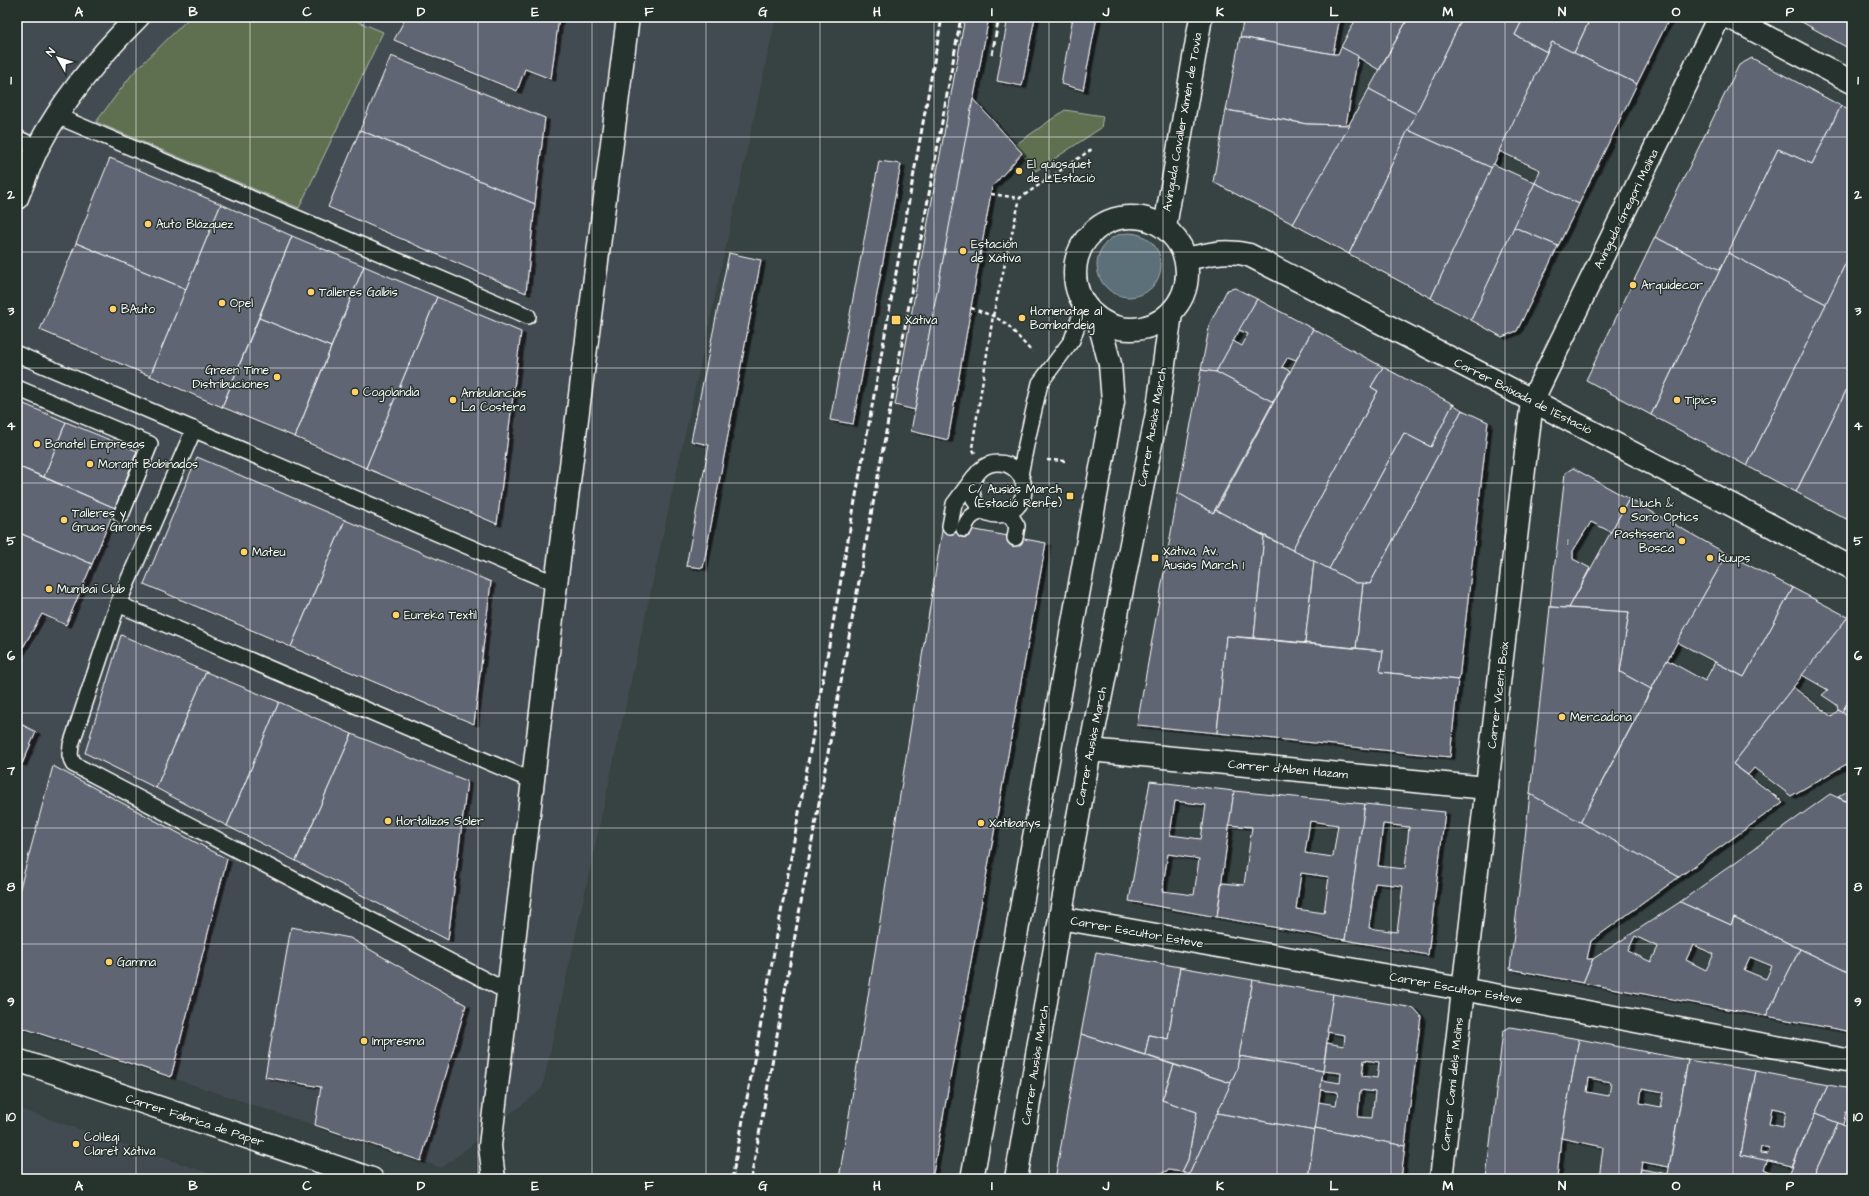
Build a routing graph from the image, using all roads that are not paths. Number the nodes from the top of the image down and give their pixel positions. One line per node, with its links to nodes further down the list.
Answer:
1 (138, 17): 7 (street)
2 (628, 17): 29 (street)
3 (1201, 17): 11 (street, Avinguda Cavaller Ximén de Tovia)
4 (1720, 17): 18 (street, Avinguda Gregori Molina)
5 (1729, 17): 6 (street)
6 (1851, 80)
7 (57, 116): 9 (street); 15 (lane)
8 (17, 138): 9 (lane)
9 (38, 148): 10 (street)
10 (17, 198)
11 (1164, 227): 12 (street); 13 (street)
12 (1186, 259): 14 (street); 18 (street, Carrer Baixada de l'Estació)
13 (1091, 312): 14 (street); 20 (lane); 41 (street)
14 (1171, 313): 31 (street, Carrer Ausiàs March)
15 (528, 316)
16 (17, 354): 19 (lane)
17 (17, 388): 26 (lane)
18 (1532, 401): 28 (street, Carrer Baixada de l'Estació); 33 (street, Carrer Vicent Boix)
19 (194, 429): 29 (lane); 30 (lane)
20 (1026, 445): 21 (lane); 23 (lane)
21 (999, 463): 22 (lane); 23 (lane)
22 (977, 473): 24 (lane); 24 (lane)
23 (1020, 475): 25 (lane)
24 (984, 511): 25 (lane)
25 (1010, 513): 27 (lane)
26 (121, 515)
27 (1015, 538)
28 (1852, 568)
29 (556, 584): 32 (street)
30 (118, 604): 32 (lane); 36 (lane)
31 (1090, 750): 33 (street, Carrer d'Aben Hazam); 34 (street, Carrer Ausiàs March)
32 (533, 781): 36 (street)
33 (1486, 788): 35 (street, Carrer Vicent Boix)
34 (1060, 918): 35 (street, Carrer Escultor Esteve); 42 (street, Carrer Ausiàs March)
35 (1462, 989): 38 (street, Carrer Escultor Esteve); 43 (street, Carrer Camí dels Molins)
36 (508, 992): 39 (street)
37 (17, 1060): 40 (street, Carrer Fabrica de Paper)
38 (1852, 1061)
39 (490, 1176)
40 (372, 1179)
41 (972, 1179)
42 (1016, 1179)
43 (1441, 1179)

